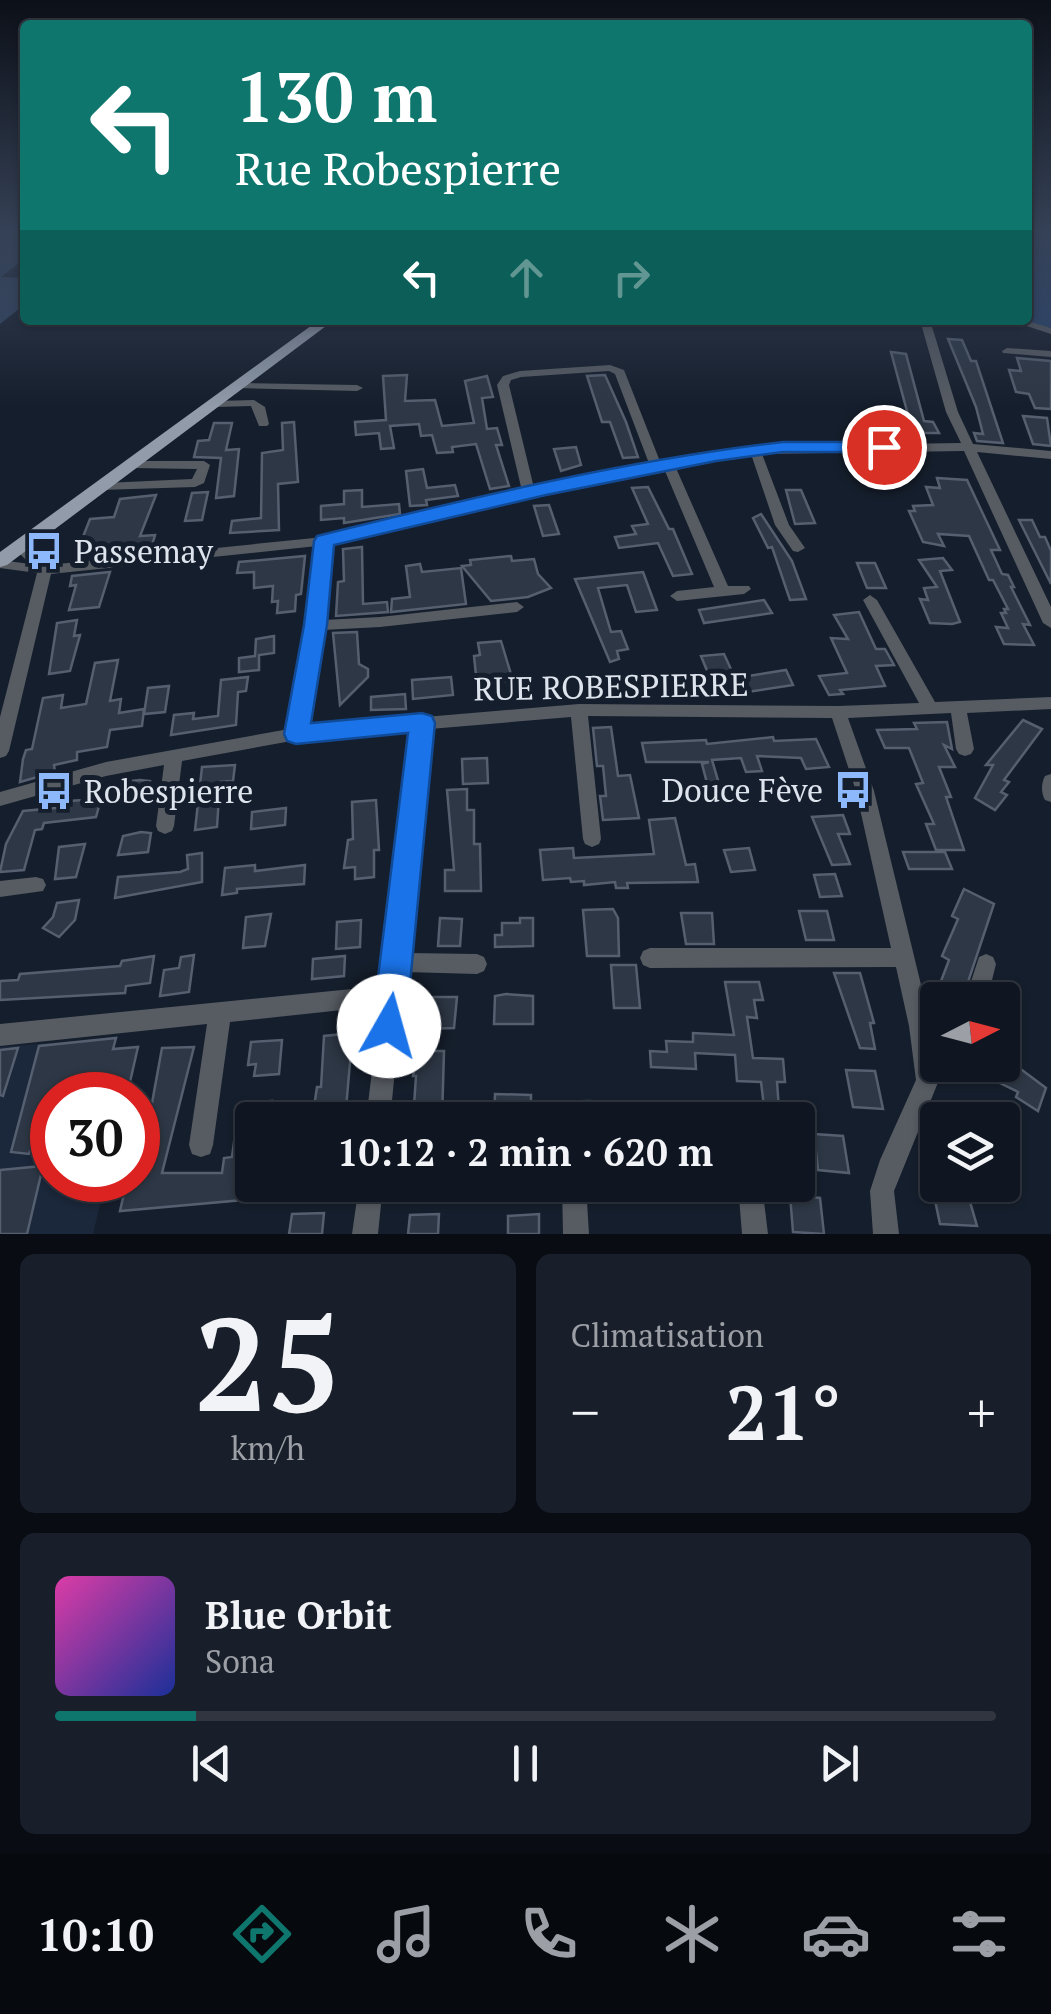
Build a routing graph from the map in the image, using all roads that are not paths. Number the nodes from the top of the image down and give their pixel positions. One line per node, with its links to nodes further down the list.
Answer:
1 (321, 325): 5 (main road)
2 (926, 325): 9 (street)
3 (1007, 351): 4 (street)
4 (1051, 354)
5 (240, 386): 6 (street); 7 (main road)
6 (357, 388)
7 (216, 404): 8 (street); 12 (main road)
8 (263, 424)
9 (968, 448): 10 (street); 11 (street); 26 (street)
10 (755, 450): 13 (street); 18 (street)
11 (1051, 456)
12 (134, 465): 14 (main road); 14 (street)
13 (662, 465): 15 (street); 15 (street); 22 (street)
14 (105, 486): 17 (main road)
15 (528, 493): 16 (street)
16 (324, 541): 20 (street); 27 (street)
17 (20, 547): 19 (main road); 20 (street)
18 (798, 548)
19 (0, 563): 20 (street)
20 (45, 570): 36 (street)
21 (744, 589): 22 (street)
22 (723, 591): 23 (street)
23 (677, 596)
24 (870, 600): 30 (street)
25 (518, 607): 27 (street)
26 (1051, 623)
27 (316, 625): 34 (street)
28 (1051, 703): 29 (street, RUE ROBESPIERRE)
29 (958, 706): 30 (street, RUE ROBESPIERRE); 35 (street)
30 (930, 708): 32 (street, RUE ROBESPIERRE)
31 (579, 710): 32 (street, RUE ROBESPIERRE); 33 (street, RUE ROBESPIERRE); 42 (street)
32 (838, 712): 45 (street)
33 (422, 723): 34 (street, RUE ROBESPIERRE); 47 (street)
34 (296, 734): 37 (street, RUE ROBESPIERRE)
35 (964, 749)
36 (0, 751)
37 (174, 756): 40 (street, RUE ROBESPIERRE); 41 (street)
38 (1051, 780): 39 (street)
39 (1051, 795)
40 (0, 800)
41 (164, 826)
42 (592, 840)
43 (36, 884): 44 (street)
44 (0, 890)
45 (903, 957): 46 (street); 52 (street)
46 (650, 958)
47 (396, 962): 48 (street); 51 (street)
48 (477, 964)
49 (986, 964): 50 (street)
50 (981, 982)
51 (393, 995): 53 (street); 56 (street)
52 (920, 1000)
53 (220, 1013): 54 (street); 57 (street)
54 (0, 1035)
55 (927, 1082): 64 (street)
56 (380, 1102)
57 (200, 1146)
58 (369, 1202): 61 (street)
59 (575, 1202): 62 (street)
60 (752, 1202): 63 (street)
61 (364, 1234)
62 (576, 1234)
63 (755, 1234)
64 (886, 1234)

